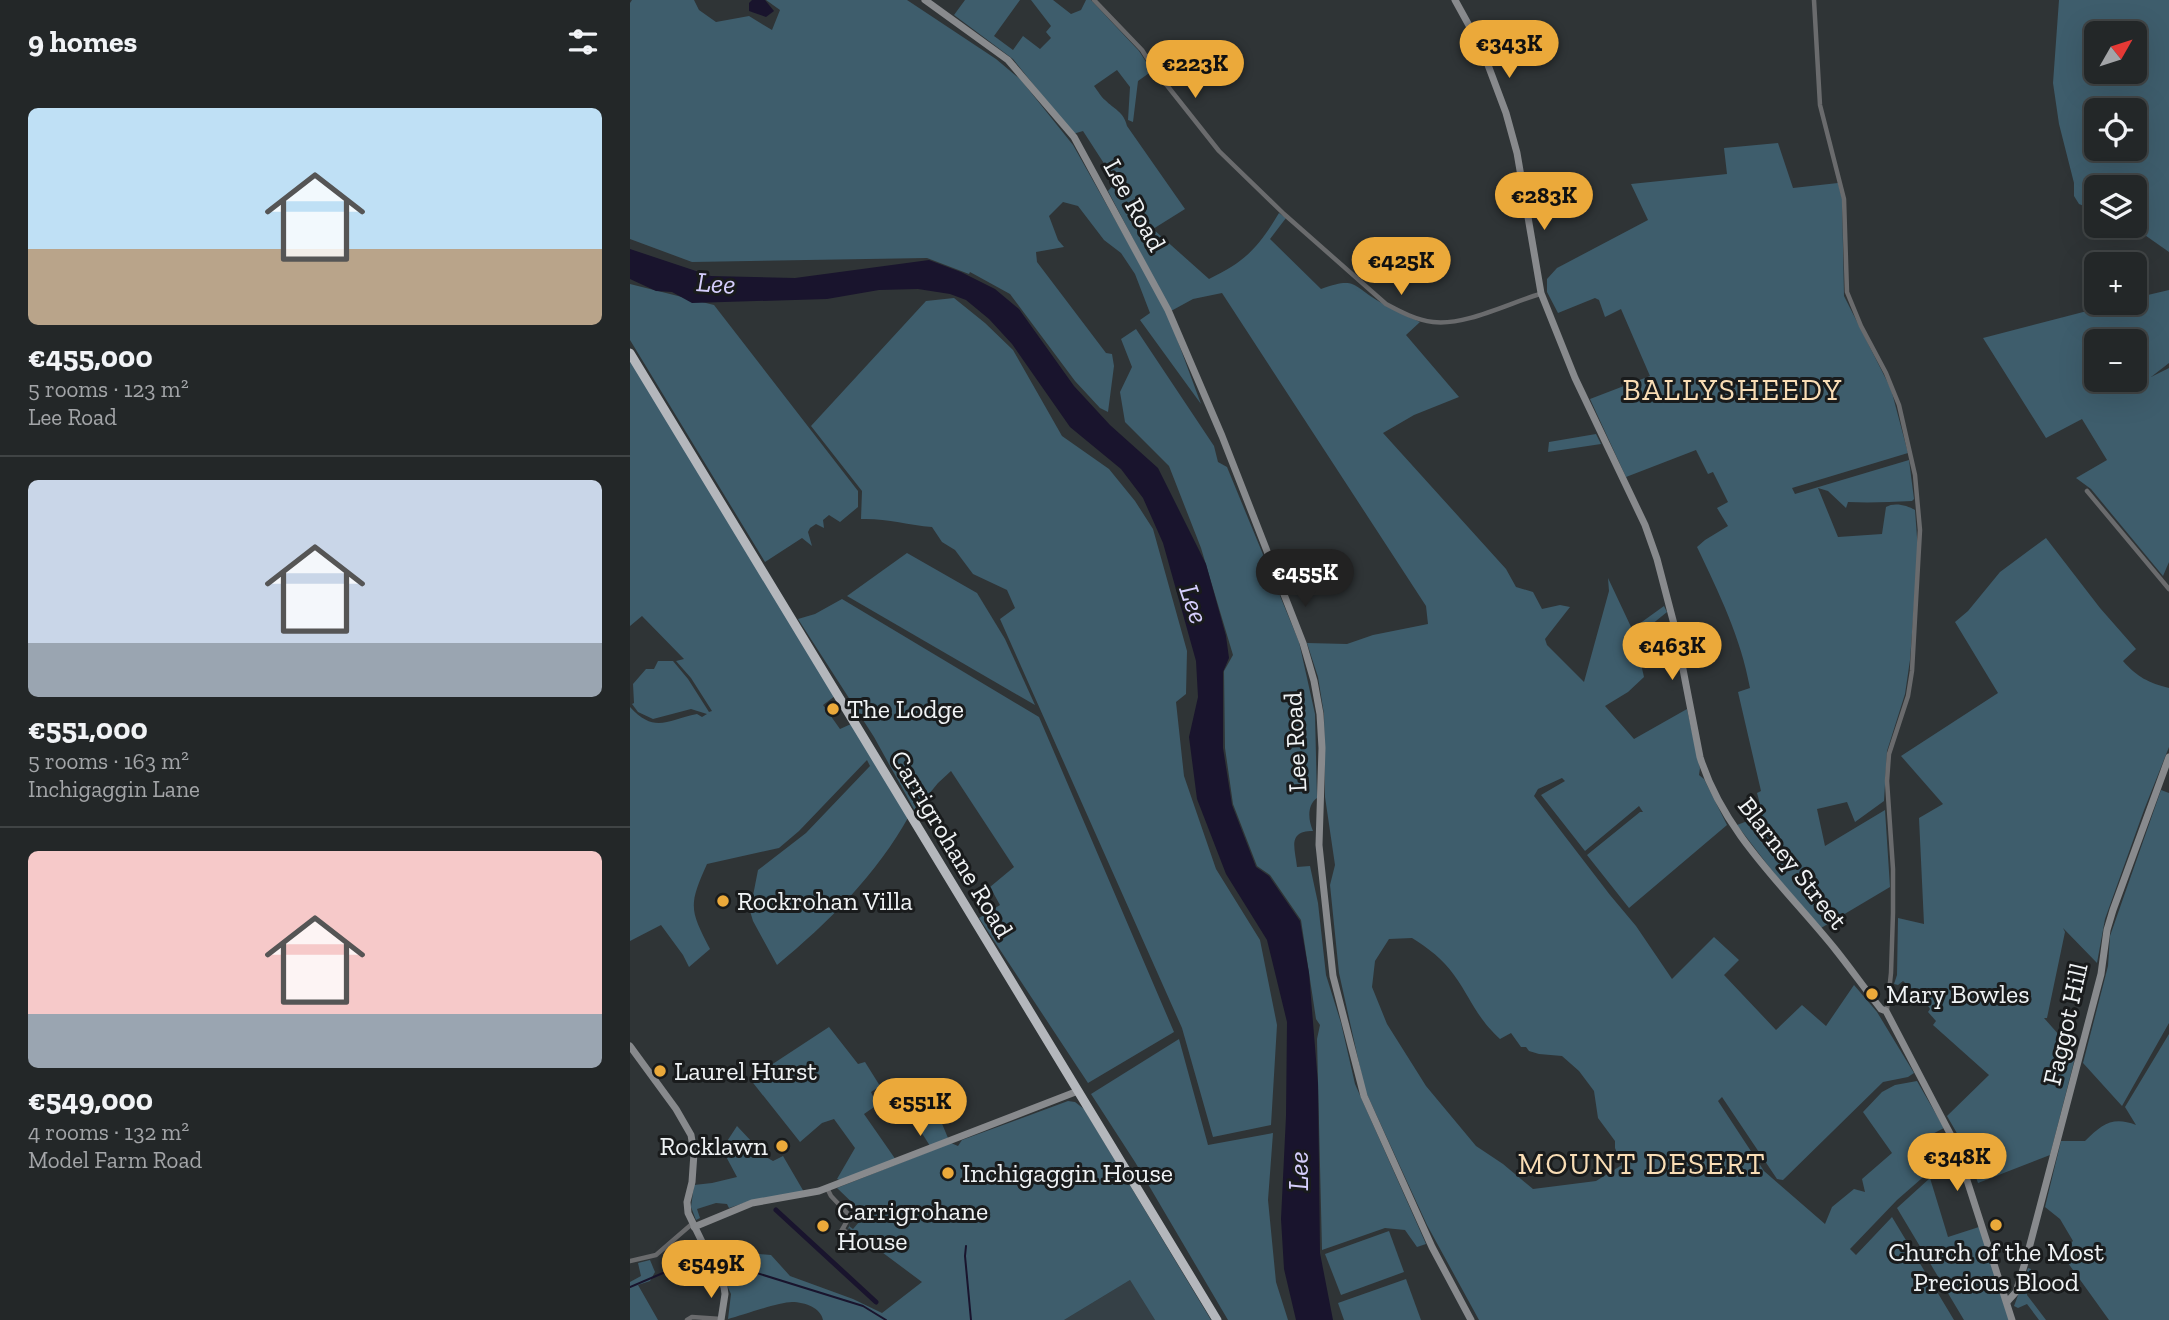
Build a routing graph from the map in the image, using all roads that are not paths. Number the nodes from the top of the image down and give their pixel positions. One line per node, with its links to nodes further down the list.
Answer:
1 (925, 0): 22 (street, Lee Road)
2 (1094, 0): 5 (street)
3 (1455, 0): 5 (street, Blarney Street)
4 (1814, 0): 10 (street)
5 (1541, 293): 10 (street, Blarney Street)
6 (630, 353): 12 (highway, Carrigrohane Road)
7 (2087, 491): 8 (street)
8 (2169, 589)
9 (2169, 757): 17 (street, Faggot Hill)
10 (1886, 1011): 17 (street, Blarney Street)
11 (630, 1046): 14 (street)
12 (1078, 1091): 13 (street); 21 (highway, Carrigrohane Road)
13 (827, 1188): 14 (street); 15 (street)
14 (694, 1225): 16 (street); 20 (street)
15 (844, 1230)
16 (630, 1261)
17 (2007, 1302): 23 (street, Blarney Street)
18 (706, 1319): 19 (street); 20 (street)
19 (687, 1320)
20 (721, 1320)
21 (1217, 1320)
22 (1471, 1320)
23 (2012, 1320)

